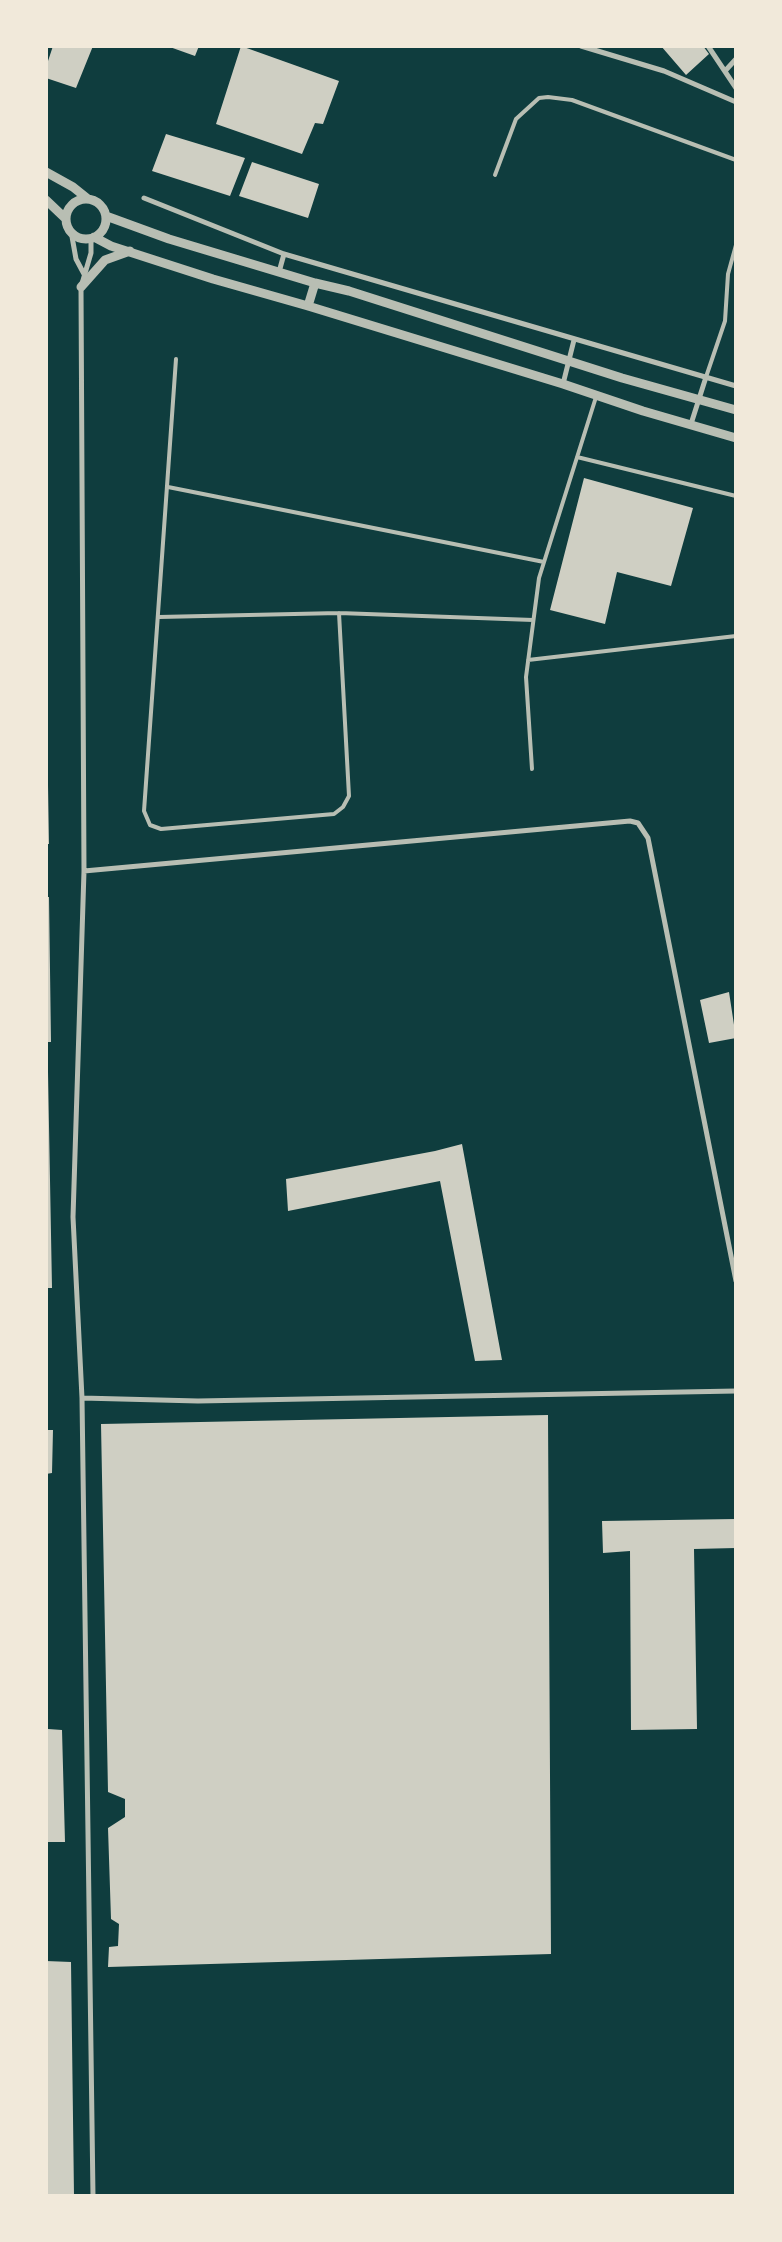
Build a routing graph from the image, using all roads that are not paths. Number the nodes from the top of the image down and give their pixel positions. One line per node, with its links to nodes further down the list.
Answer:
1 (581, 46): 6 (street)
2 (708, 46): 4 (street)
3 (736, 59): 4 (street)
4 (725, 70): 5 (street)
5 (736, 88)
6 (736, 102)
7 (736, 160): 9 (lane)
8 (46, 172): 11 (street)
9 (496, 175)
10 (144, 198): 19 (street)
11 (88, 199): 13 (street); 14 (street)
12 (46, 200): 14 (street)
13 (106, 216): 16 (street); 20 (street)
14 (66, 219): 15 (street)
15 (71, 231): 16 (street); 21 (street)
16 (93, 237): 18 (street); 21 (street)
17 (736, 245): 28 (lane)
18 (130, 251): 23 (street); 24 (street)
19 (284, 254): 20 (street); 25 (street)
20 (279, 272): 22 (street)
21 (84, 274): 23 (street)
22 (315, 283): 24 (street); 27 (street)
23 (81, 287): 46 (street)
24 (308, 306): 29 (street)
25 (574, 340): 27 (street); 28 (street)
26 (176, 359): 37 (lane)
27 (569, 360): 29 (street); 32 (street)
28 (706, 377): 30 (street); 32 (street)
29 (563, 384): 31 (street)
30 (736, 386)
31 (597, 395): 34 (street); 36 (lane)
32 (699, 398): 33 (street); 34 (street)
33 (736, 410)
34 (690, 424): 35 (street)
35 (736, 438)
36 (577, 457): 38 (lane); 39 (lane)
37 (168, 487): 39 (lane); 41 (lane)
38 (736, 496)
39 (544, 562): 42 (lane)
40 (340, 613): 41 (lane); 41 (lane); 42 (lane)
41 (159, 617)
42 (533, 620): 44 (lane)
43 (736, 636): 44 (lane)
44 (528, 660): 45 (lane)
45 (532, 769)
46 (84, 871): 47 (street); 49 (street)
47 (736, 1281)
48 (736, 1391): 49 (street)
49 (82, 1398): 50 (street)
50 (93, 2196)

